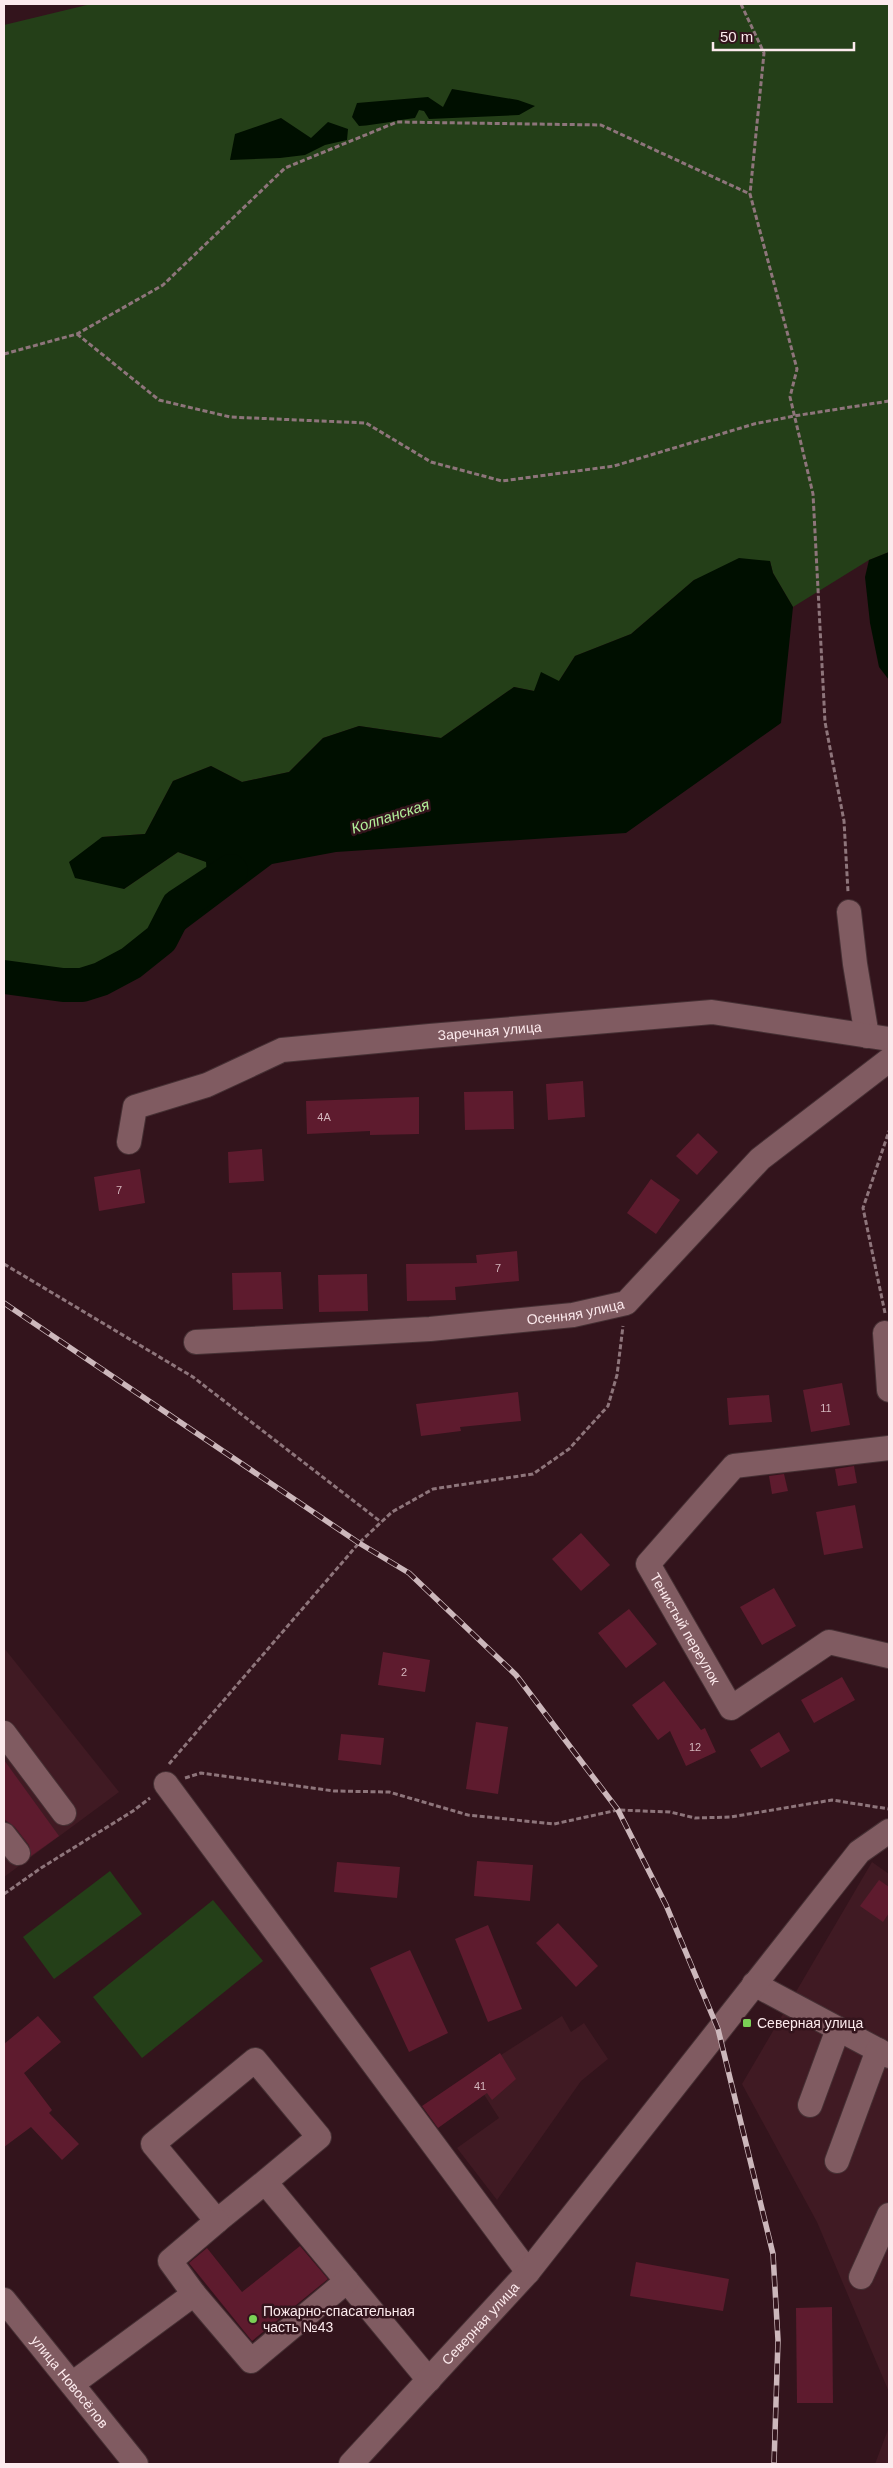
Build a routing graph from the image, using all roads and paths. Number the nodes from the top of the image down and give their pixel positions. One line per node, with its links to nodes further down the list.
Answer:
1 (741, 4): 2 (path)
2 (750, 194): 3 (path); 6 (path)
3 (77, 334): 4 (path); 6 (path)
4 (4, 354)
5 (889, 401): 6 (path)
6 (794, 416): 7 (path)
7 (849, 912): 8 (street)
8 (878, 1037): 11 (street, Заречная улица)
9 (889, 1060): 13 (street, Осенняя улица)
10 (889, 1132): 14 (path)
11 (129, 1142)
12 (4, 1264): 18 (path)
13 (626, 1303): 15 (street, Осенняя улица); 18 (path)
14 (885, 1333): 16 (street)
15 (196, 1342)
16 (889, 1390)
17 (889, 1448): 19 (street, Тенистый переулок)
18 (381, 1522): 21 (path)
19 (889, 1656)
20 (4, 1732): 23 (street)
21 (166, 1784): 22 (path); 25 (path); 34 (street)
22 (889, 1809)
23 (64, 1813)
24 (889, 1831): 26 (street, Северная улица)
25 (4, 1894)
26 (754, 1984): 27 (street); 34 (street, Северная улица)
27 (838, 2029): 28 (street); 29 (street)
28 (884, 2053): 30 (street)
29 (810, 2105)
30 (837, 2161)
31 (265, 2182): 33 (street); 33 (street); 36 (street)
32 (889, 2215): 35 (street)
33 (217, 2221): 37 (street)
34 (528, 2272): 39 (street, Северная улица)
35 (861, 2277)
36 (347, 2281): 37 (street); 39 (street)
37 (194, 2294): 40 (street)
38 (4, 2300): 40 (street, улица Новосёлов)
39 (429, 2380): 42 (street, Северная улица)
40 (72, 2384): 41 (street, улица Новосёлов)
41 (136, 2464)
42 (351, 2464)

